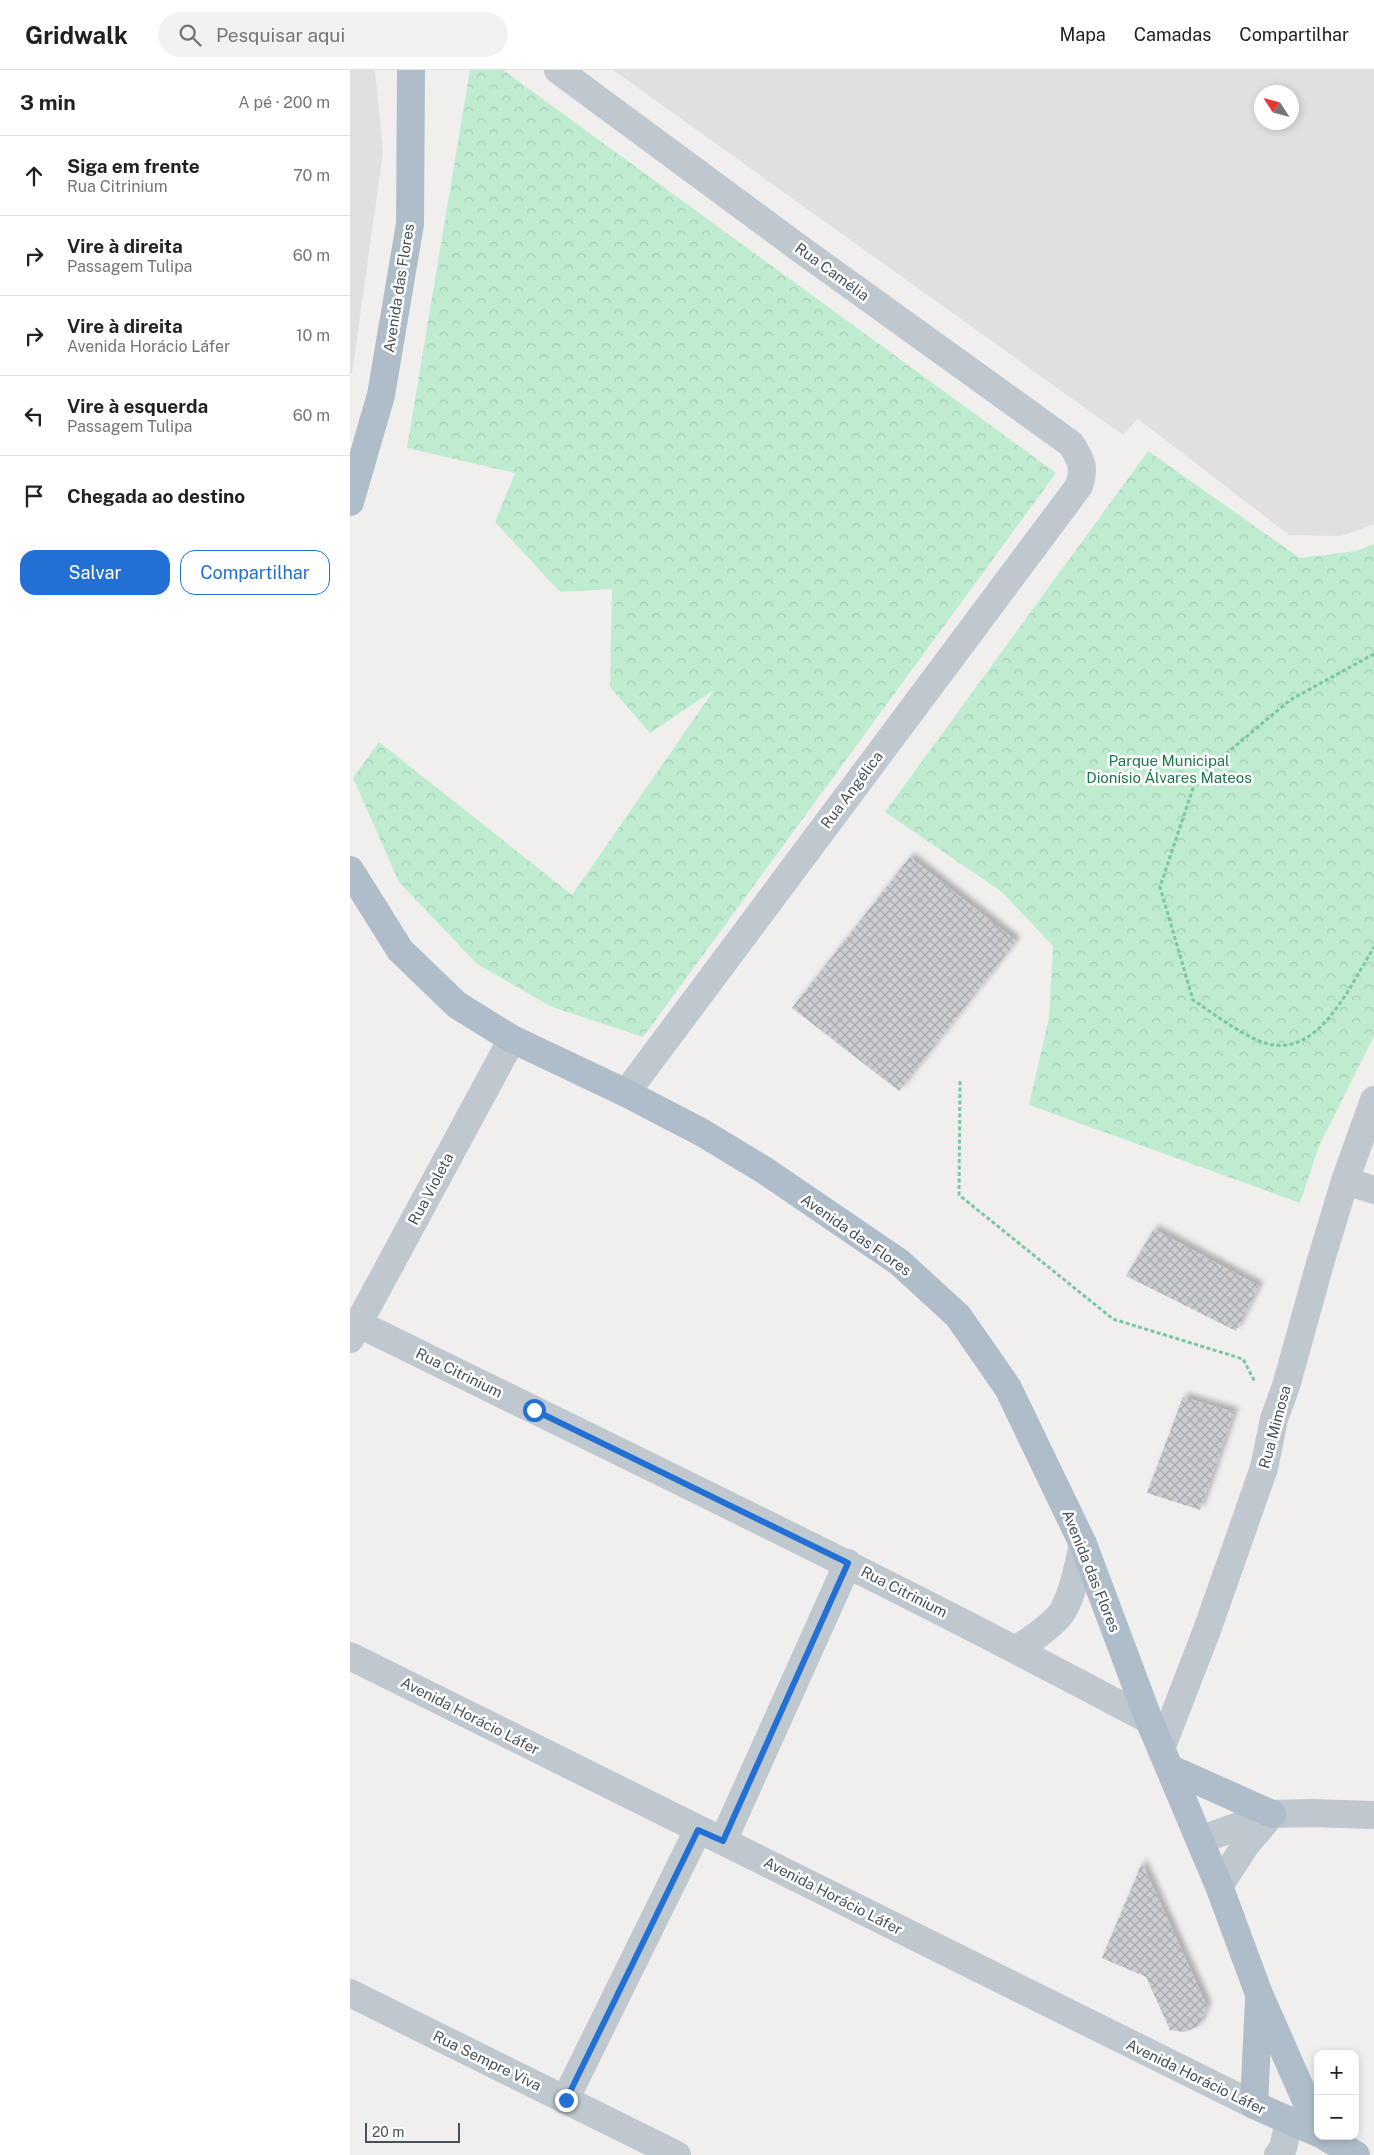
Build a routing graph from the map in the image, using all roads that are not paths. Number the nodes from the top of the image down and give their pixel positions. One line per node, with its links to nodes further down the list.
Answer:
1 (411, 70): 3 (main road, Avenida das Flores)
2 (558, 70): 4 (street, Rua Camélia)
3 (355, 467): 5 (main road, Avenida das Flores)
4 (1079, 486): 8 (street, Rua Angélica)
5 (350, 502)
6 (350, 870): 7 (main road, Avenida das Flores)
7 (512, 1039): 8 (main road, Avenida das Flores); 12 (street, Rua Violeta)
8 (626, 1093): 13 (main road, Avenida das Flores)
9 (1374, 1100): 10 (street, Rua Mimosa)
10 (1345, 1181): 11 (street); 18 (street, Rua Mimosa)
11 (1374, 1190)
12 (354, 1332): 14 (street, Rua Citrinium)
13 (1083, 1544): 15 (street); 17 (main road, Avenida das Flores)
14 (848, 1563): 15 (street, Rua Citrinium); 23 (street)
15 (1017, 1649): 17 (street, Rua Citrinium)
16 (350, 1656): 21 (street, Avenida Horácio Láfer)
17 (1148, 1720): 18 (main road, Avenida das Flores)
18 (1166, 1759): 19 (main road); 22 (main road, Avenida das Flores)
19 (1272, 1814): 20 (street); 22 (street); 24 (street)
20 (1374, 1815)
21 (698, 1830): 23 (street, Avenida Horácio Láfer); 27 (street)
22 (1200, 1840): 24 (main road, Avenida das Flores)
23 (723, 1841): 28 (street, Avenida Horácio Láfer)
24 (1220, 1886): 26 (main road, Avenida das Flores)
25 (350, 1994): 27 (street, Rua Sempre Viva)
26 (1259, 1994): 28 (main road, Avenida das Flores); 29 (main road, Avenida das Flores)
27 (566, 2100): 33 (street, Rua Sempre Viva)
28 (1254, 2105): 30 (main road, Avenida Horácio Láfer)
29 (1314, 2119)
30 (1289, 2122): 31 (main road, Avenida Horácio Láfer); 34 (street)
31 (1314, 2131)
32 (1331, 2140): 35 (main road)
33 (678, 2155)
34 (1278, 2155)
35 (1356, 2155)

